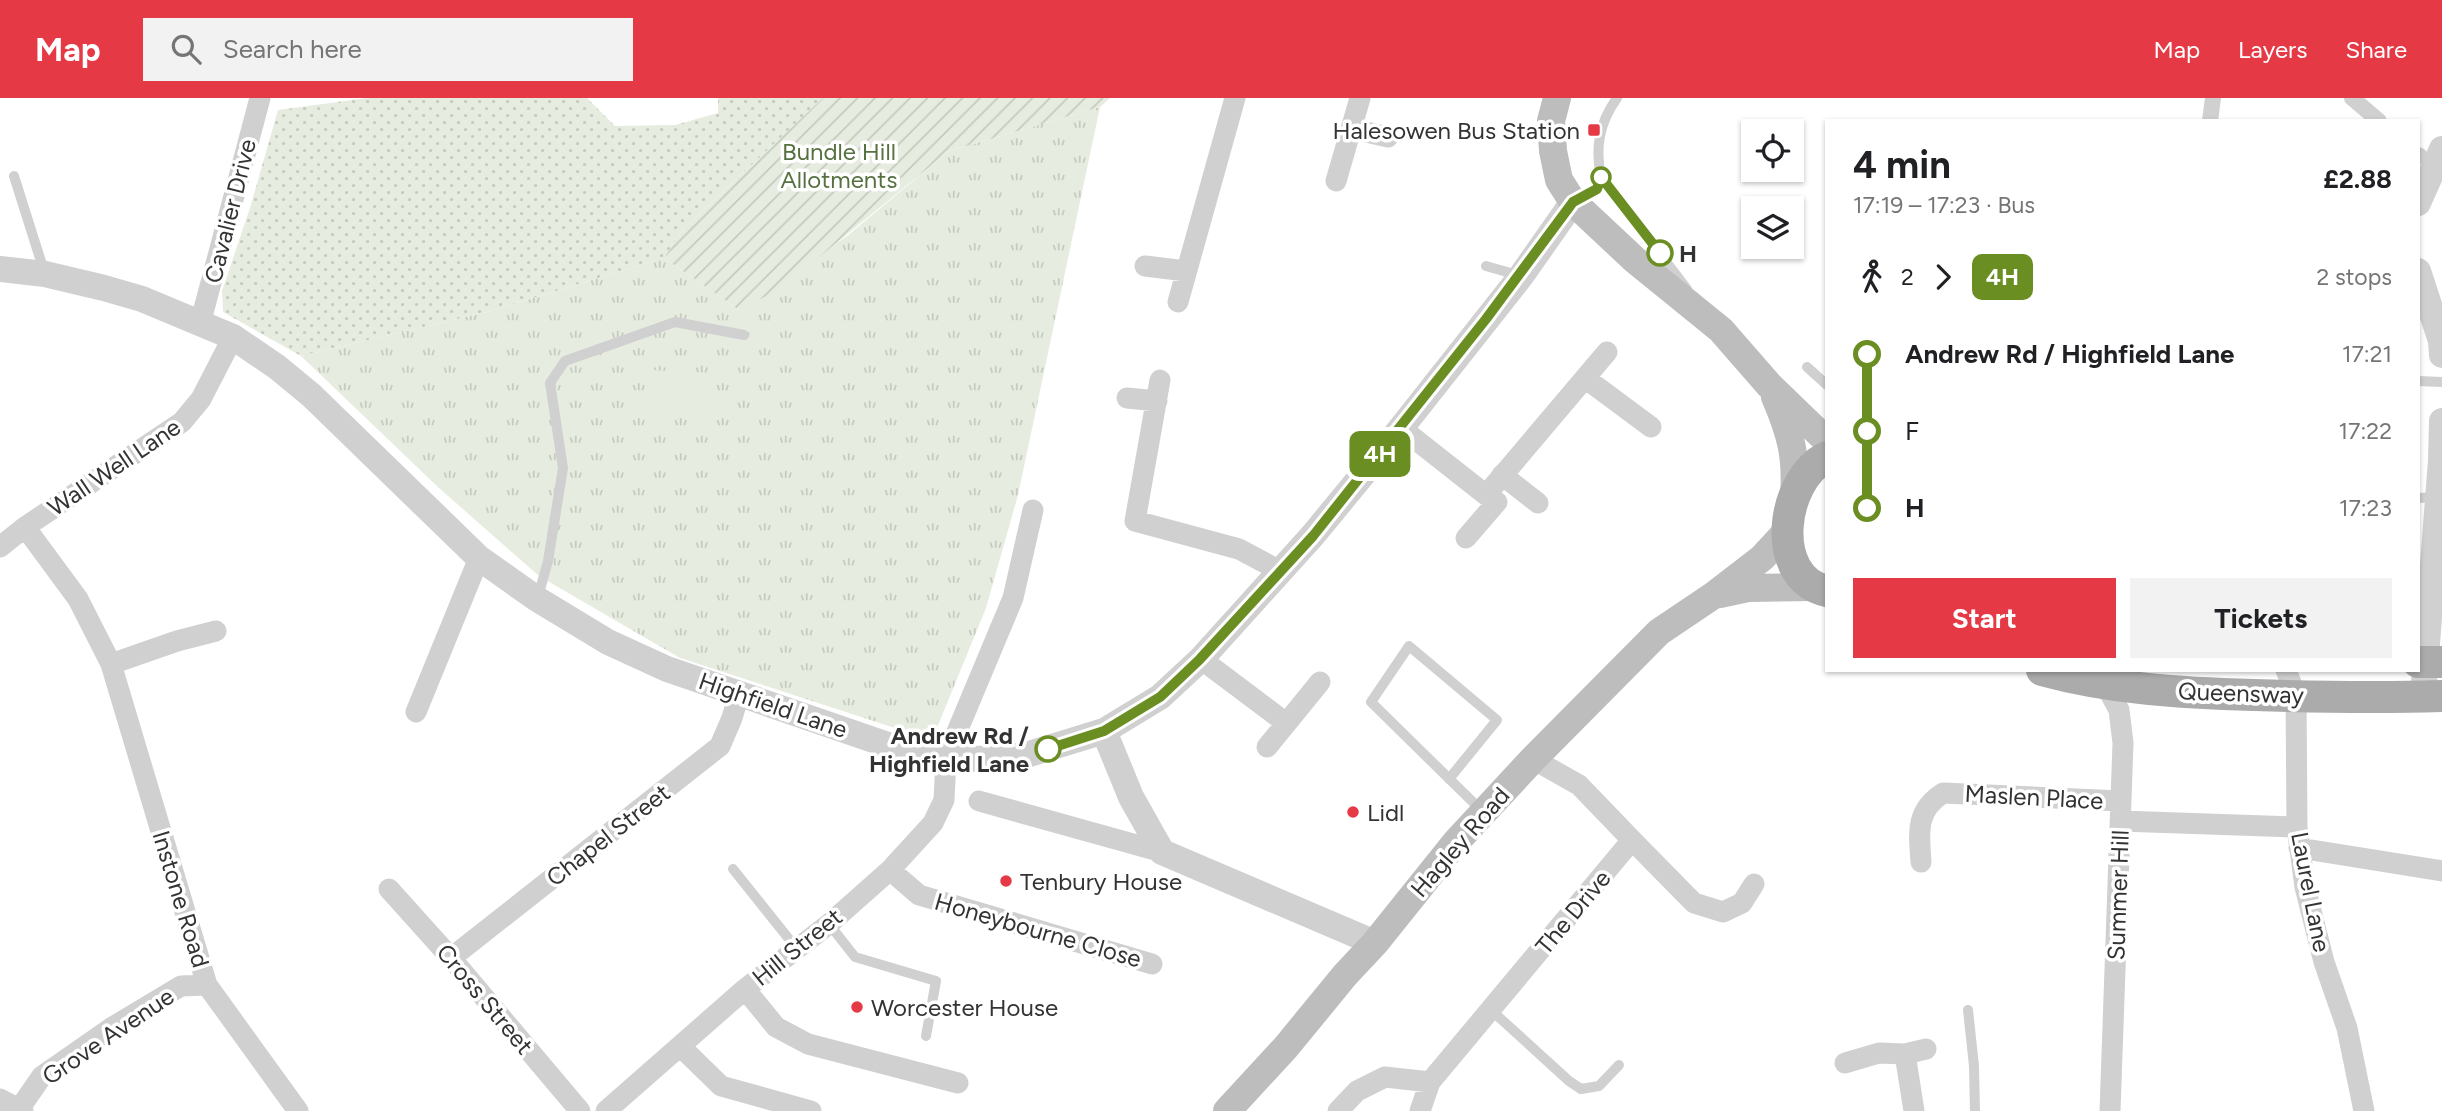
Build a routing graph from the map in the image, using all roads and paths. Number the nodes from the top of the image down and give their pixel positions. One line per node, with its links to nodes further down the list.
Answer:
1 (260, 98): 27 (street, Cavalier Drive)
2 (1235, 98): 21 (street)
3 (1360, 98): 10 (street)
4 (1558, 98): 17 (main road)
5 (1618, 98): 14 (lane)
6 (2213, 98): 8 (street)
7 (2352, 98): 9 (street)
8 (2210, 119)
9 (2377, 119)
10 (1353, 129): 11 (street); 15 (street)
11 (1388, 137)
12 (2427, 153): 16 (street)
13 (14, 176): 22 (lane)
14 (1601, 177): 17 (lane); 26 (lane)
15 (1336, 181)
16 (2420, 192)
17 (1573, 202): 23 (street, Highfield Lane); 26 (main road)
18 (1144, 266): 21 (street)
19 (1486, 266): 23 (lane)
20 (0, 270): 22 (street, Highfield Lane)
21 (1186, 271): 25 (street)
22 (45, 274): 27 (street, Highfield Lane)
23 (1521, 275): 44 (street, Highfield Lane)
24 (2420, 277): 30 (street)
25 (1178, 302)
26 (1710, 321): 39 (main road)
27 (200, 324): 29 (street, Highfield Lane)
28 (744, 335): 61 (lane)
29 (233, 337): 53 (street, Wall Well Lane); 57 (street, Highfield Lane)
30 (2442, 341): 32 (street)
31 (1607, 352): 34 (street)
32 (2442, 355)
33 (1807, 367): 38 (lane)
34 (1585, 378): 43 (street); 47 (street)
35 (1160, 380): 41 (street)
36 (2420, 381): 37 (lane)
37 (2442, 382)
38 (1825, 384)
39 (1769, 385): 45 (main road); 49 (main road)
40 (1127, 398): 41 (street)
41 (1157, 401): 58 (street)
42 (2442, 421): 50 (street)
43 (1651, 427)
44 (1401, 428): 48 (street); 58 (street, Highfield Lane)
45 (1825, 439)
46 (1825, 458): 49 (main road)
47 (1502, 475): 48 (street); 51 (street)
48 (1486, 495): 55 (street)
49 (1794, 498): 54 (main road)
50 (2428, 498): 64 (street)
51 (1538, 503)
52 (1033, 510): 76 (street, Hill Street)
53 (25, 527): 56 (street, Wall Well Lane); 65 (street, Instone Road)
54 (1787, 531): 59 (main road); 60 (main road, Hagley Road)
55 (1466, 538)
56 (0, 547)
57 (479, 558): 61 (street, Highfield Lane); 72 (street)
58 (1280, 571): 63 (street, Highfield Lane)
59 (1823, 590): 60 (main road, Hagley Road)
60 (1714, 595): 77 (main road, Hagley Road)
61 (537, 599): 70 (street, Highfield Lane)
62 (216, 631): 65 (street)
63 (1200, 659): 73 (street); 74 (street, Highfield Lane)
64 (2428, 662): 71 (street)
65 (111, 664): 96 (street, Instone Road)
66 (2049, 672): 68 (main road, Queensway)
67 (1320, 682): 73 (street)
68 (2104, 682): 69 (main road, Queensway); 81 (street, Summer Hill)
69 (2291, 683): 71 (main road, Queensway); 82 (street, Laurel Lane)
70 (739, 694): 76 (street, Highfield Lane); 94 (street, Chapel Street)
71 (2432, 696)
72 (416, 712)
73 (1286, 723): 75 (street)
74 (1104, 731): 76 (street, Highfield Lane); 84 (street)
75 (1267, 747)
76 (946, 758): 87 (street, Hill Street)
77 (1533, 759): 80 (main road, Hagley Road); 83 (street)
78 (1449, 779): 78 (lane); 80 (lane)
79 (979, 801): 84 (street)
80 (1483, 811): 92 (main road, Hagley Road)
81 (2121, 811): 82 (street, Maslen Place); 85 (street, Maslen Place); 119 (street, Summer Hill)
82 (2298, 838): 88 (street, Maslen Place); 120 (street, Laurel Lane)
83 (1632, 840): 89 (street); 98 (street, The Drive)
84 (1162, 852): 92 (street)
85 (1921, 862)
86 (733, 869): 93 (lane)
87 (890, 870): 91 (street, Hill Street); 95 (street, Honeybourne Close)
88 (2442, 871)
89 (1754, 884)
90 (389, 889): 94 (street, Cross Street)
91 (829, 923): 93 (street, Hill Street); 100 (lane)
92 (1375, 943): 114 (main road, Hagley Road)
93 (797, 949): 97 (street, Hill Street)
94 (451, 958): 111 (street, Cross Street)
95 (1152, 964)
96 (207, 985): 109 (street, Grove Avenue); 110 (street, Instone Road)
97 (745, 989): 101 (street, Hill Street); 107 (street)
98 (1491, 1010): 105 (lane); 106 (street, The Drive)
99 (1968, 1010): 118 (lane)
100 (926, 1035)
101 (680, 1046): 112 (street, Hill Street); 113 (street)
102 (1926, 1049): 103 (street)
103 (1905, 1054): 104 (street); 117 (street)
104 (1845, 1063)
105 (1619, 1065)
106 (1430, 1082): 115 (street); 116 (street, The Drive)
107 (958, 1083)
108 (0, 1099): 109 (street)
109 (22, 1110)
110 (298, 1111)
111 (580, 1111)
112 (606, 1111)
113 (811, 1111)
114 (1227, 1111)
115 (1338, 1111)
116 (1420, 1111)
117 (1913, 1111)
118 (1975, 1111)
119 (2110, 1111)
120 (2364, 1111)

